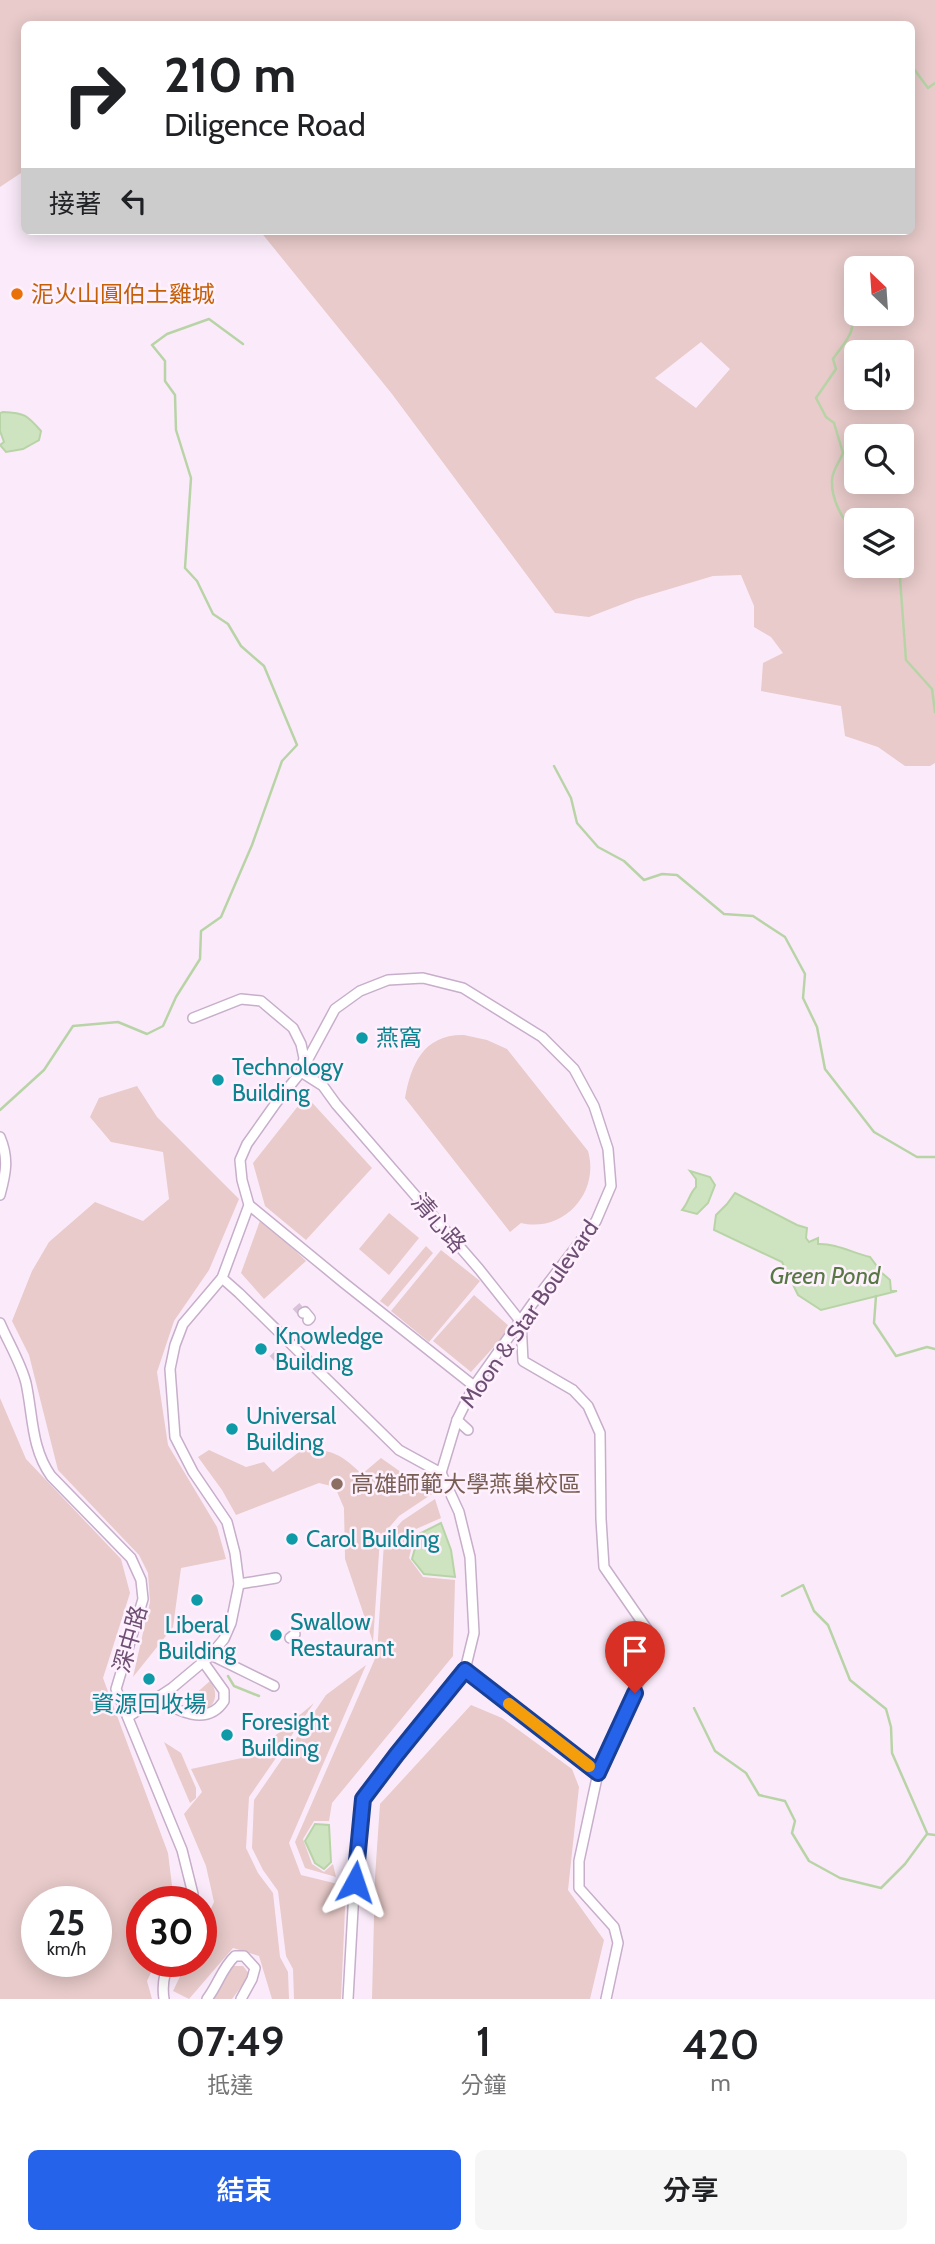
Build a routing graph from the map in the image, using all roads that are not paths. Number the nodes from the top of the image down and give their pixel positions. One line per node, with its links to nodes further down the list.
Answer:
1 (193, 1018): 2 (street)
2 (302, 1072): 5 (street, Moon & Star Boulevard); 7 (street, 清心路); 7 (street, Moon & Star Boulevard)
3 (0, 1137): 4 (street)
4 (0, 1195)
5 (249, 1205): 6 (street); 9 (street)
6 (222, 1278): 12 (street); 14 (street)
7 (521, 1322): 9 (street, Moon & Star Boulevard); 20 (street)
8 (0, 1323): 19 (street, 深中路)
9 (474, 1386): 10 (street, Moon & Star Boulevard)
10 (457, 1420): 11 (street); 12 (street, Moon & Star Boulevard)
11 (468, 1430)
12 (441, 1473): 16 (street)
13 (276, 1578): 14 (street)
14 (239, 1584): 15 (street)
15 (208, 1659): 17 (street); 18 (street); 18 (street)
16 (465, 1670): 20 (street); 26 (street)
17 (274, 1686)
18 (156, 1698): 19 (street)
19 (129, 1716): 21 (street, 深中路)
20 (598, 1773): 27 (street)
21 (191, 1886)
22 (165, 1977): 23 (street)
23 (164, 1999)
24 (207, 1999): 25 (street)
25 (241, 1999)
26 (348, 1999)
27 (606, 1999)

